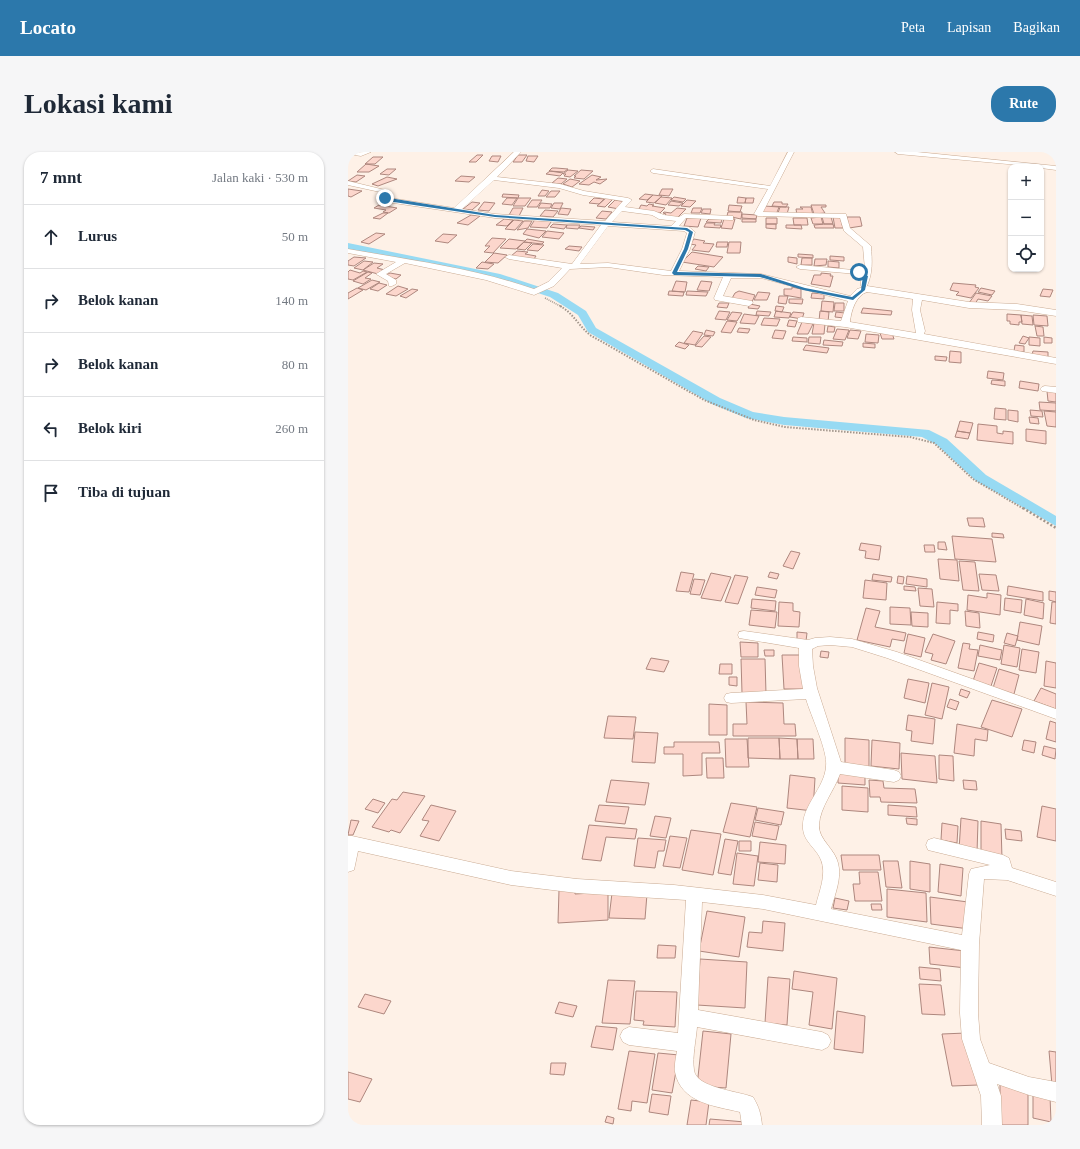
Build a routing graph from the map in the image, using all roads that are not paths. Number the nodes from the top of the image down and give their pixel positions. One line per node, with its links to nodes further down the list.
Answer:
1 (348, 152): 2 (street)
2 (368, 152)
3 (518, 152): 8 (street)
4 (791, 152): 10 (street)
5 (898, 152): 6 (street)
6 (1056, 168)
7 (653, 171): 10 (street)
8 (492, 178): 11 (street); 12 (street)
9 (348, 183): 12 (street)
10 (772, 188): 24 (street)
11 (620, 209): 14 (street); 15 (street)
12 (456, 210): 15 (street)
13 (730, 218): 14 (street)
14 (679, 219): 16 (street)
15 (606, 223): 16 (street); 20 (street)
16 (674, 227): 22 (street)
17 (348, 251): 19 (street)
18 (509, 257): 20 (street)
19 (403, 261): 20 (street); 25 (street)
20 (571, 266): 22 (street)
21 (800, 267): 24 (street)
22 (674, 273): 23 (street)
23 (729, 274): 28 (street); 29 (street)
24 (866, 276): 26 (street)
25 (392, 284)
26 (863, 290): 27 (street); 28 (street)
27 (918, 297): 30 (street); 33 (street)
28 (853, 299): 32 (street)
29 (749, 303)
30 (1056, 314)
31 (801, 320): 32 (street)
32 (845, 324): 33 (street)
33 (919, 336): 34 (street)
34 (1056, 361)
35 (1045, 389): 36 (street)
36 (1056, 390)
37 (744, 635): 38 (street)
38 (806, 647): 39 (street); 41 (street)
39 (812, 694): 40 (street); 42 (street)
40 (731, 698)
41 (1056, 714)
42 (834, 767): 43 (street); 50 (street)
43 (894, 776)
44 (350, 842): 46 (street); 49 (street)
45 (934, 845): 47 (street)
46 (348, 865)
47 (1006, 874): 48 (street); 51 (street)
48 (1056, 889)
49 (694, 895): 50 (street); 52 (street)
50 (822, 912): 51 (street)
51 (970, 944): 56 (street)
52 (689, 1017): 54 (street); 55 (street)
53 (629, 1036): 55 (street)
54 (822, 1041)
55 (687, 1043): 58 (street)
56 (983, 1070): 57 (street); 59 (street)
57 (1056, 1092)
58 (752, 1125)
59 (992, 1125)

